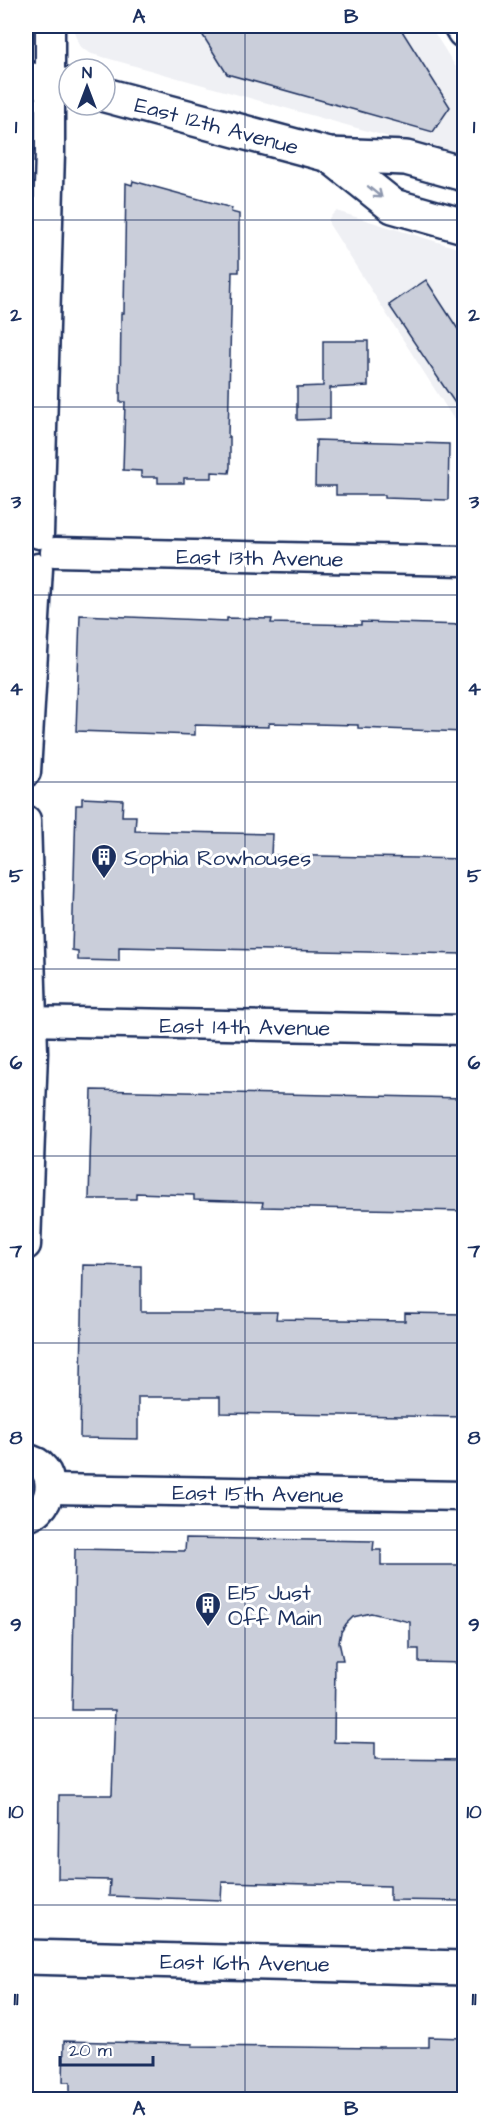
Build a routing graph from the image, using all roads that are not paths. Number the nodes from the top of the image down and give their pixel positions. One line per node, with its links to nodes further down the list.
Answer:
1 (50, 26): 4 (street)
2 (461, 26): 3 (street)
3 (465, 31)
4 (48, 83): 9 (street)
5 (117, 98): 6 (street, East 12th Avenue)
6 (329, 156): 7 (street, East 12th Avenue); 8 (street, East 12th Avenue, one-way to 8)
7 (465, 174)
8 (465, 226)
9 (37, 551): 10 (street, East 13th Avenue); 11 (street)
10 (465, 561)
11 (26, 772)
12 (26, 820): 13 (street)
13 (29, 1021): 14 (street, East 14th Avenue); 15 (street)
14 (465, 1030)
15 (26, 1245)
16 (26, 1459): 17 (street)
17 (51, 1489): 18 (street, East 15th Avenue); 19 (street)
18 (465, 1496)
19 (26, 1517)
20 (26, 1957): 21 (street, East 16th Avenue)
21 (465, 1968)

